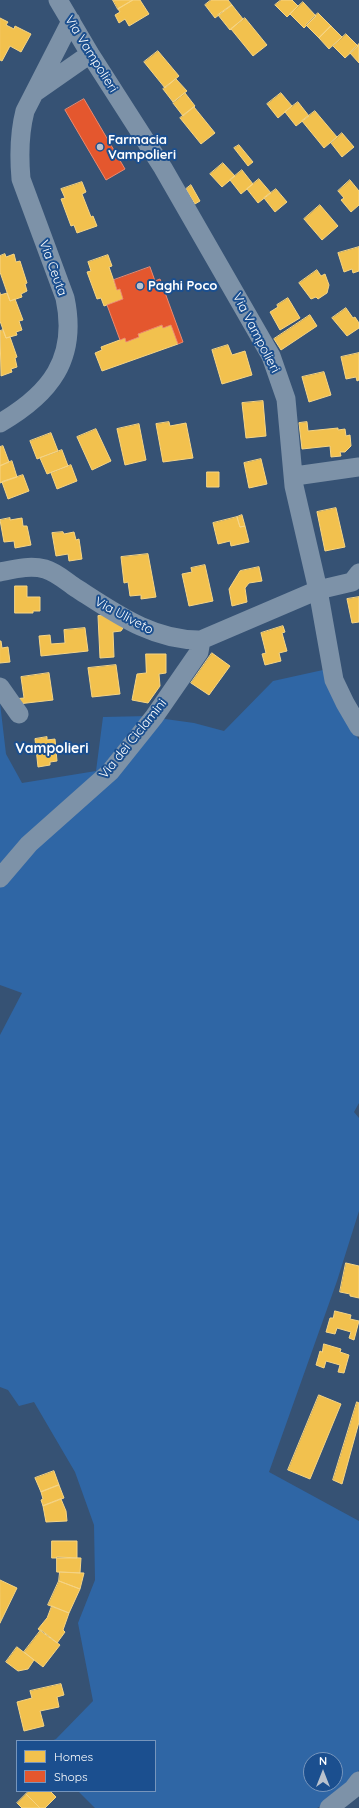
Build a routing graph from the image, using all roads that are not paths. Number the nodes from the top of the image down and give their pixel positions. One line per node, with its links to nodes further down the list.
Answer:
1 (58, 0): 2 (street, Via Vampolieri)
2 (71, 22): 3 (street, Via Vampolieri); 4 (street, Via Ceuta)
3 (90, 54): 4 (street); 7 (street, Via Vampolieri)
4 (36, 91): 5 (street, Via Ceuta)
5 (0, 423)
6 (359, 467): 7 (street)
7 (295, 476): 10 (street, Via Vampolieri)
8 (0, 572): 11 (street, Via Uliveto)
9 (359, 573): 10 (street, Via Uliveto)
10 (318, 590): 11 (street, Via Uliveto); 14 (street, Via Vampolieri)
11 (201, 640): 15 (street, Via dei Ciclamini)
12 (0, 687): 13 (street)
13 (19, 714)
14 (359, 727)
15 (0, 878)
16 (359, 1781): 17 (street)
17 (329, 1808)

